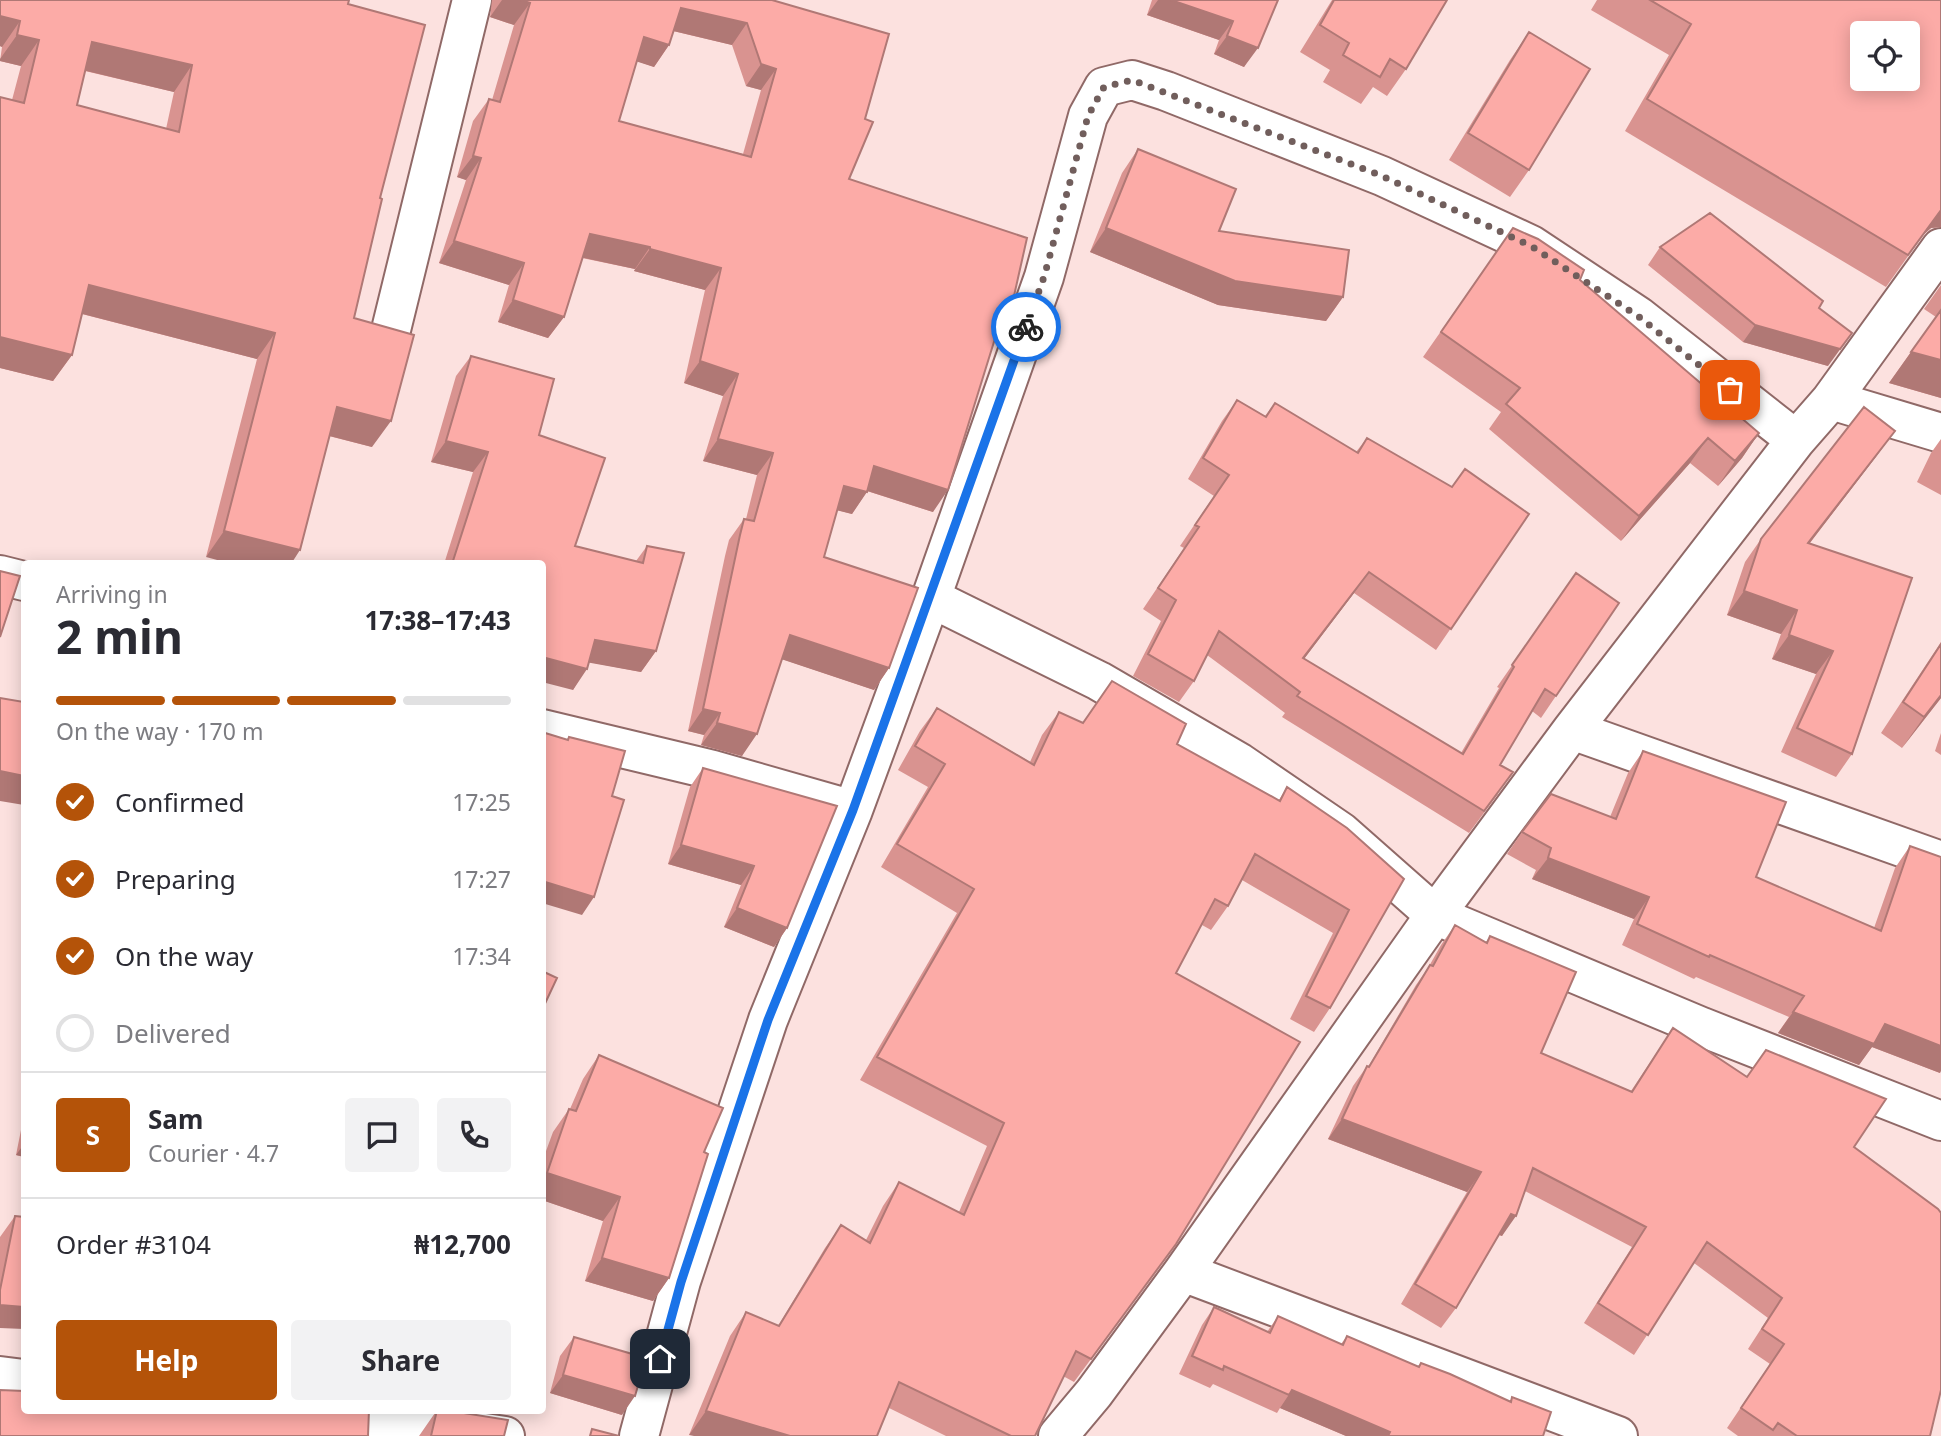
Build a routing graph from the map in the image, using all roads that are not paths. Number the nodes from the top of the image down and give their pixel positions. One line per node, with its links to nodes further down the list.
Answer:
1 (472, 0): 3 (street)
2 (1941, 248): 4 (street)
3 (389, 338)
4 (1831, 400): 5 (street); 6 (street)
5 (1941, 433)
6 (1796, 440): 9 (street); 11 (street)
7 (0, 575): 8 (street)
8 (21, 579)
9 (931, 598): 12 (street); 14 (street)
10 (546, 730): 12 (street)
11 (1572, 730): 13 (street); 14 (street)
12 (853, 810): 21 (street)
13 (1941, 861)
14 (1434, 915): 15 (street); 16 (street)
15 (1941, 1121)
16 (1183, 1272): 22 (street); 23 (street)
17 (0, 1376): 18 (street)
18 (21, 1379)
19 (347, 1414): 20 (street)
20 (505, 1436)
21 (639, 1436)
22 (1058, 1436)
23 (1618, 1436)

